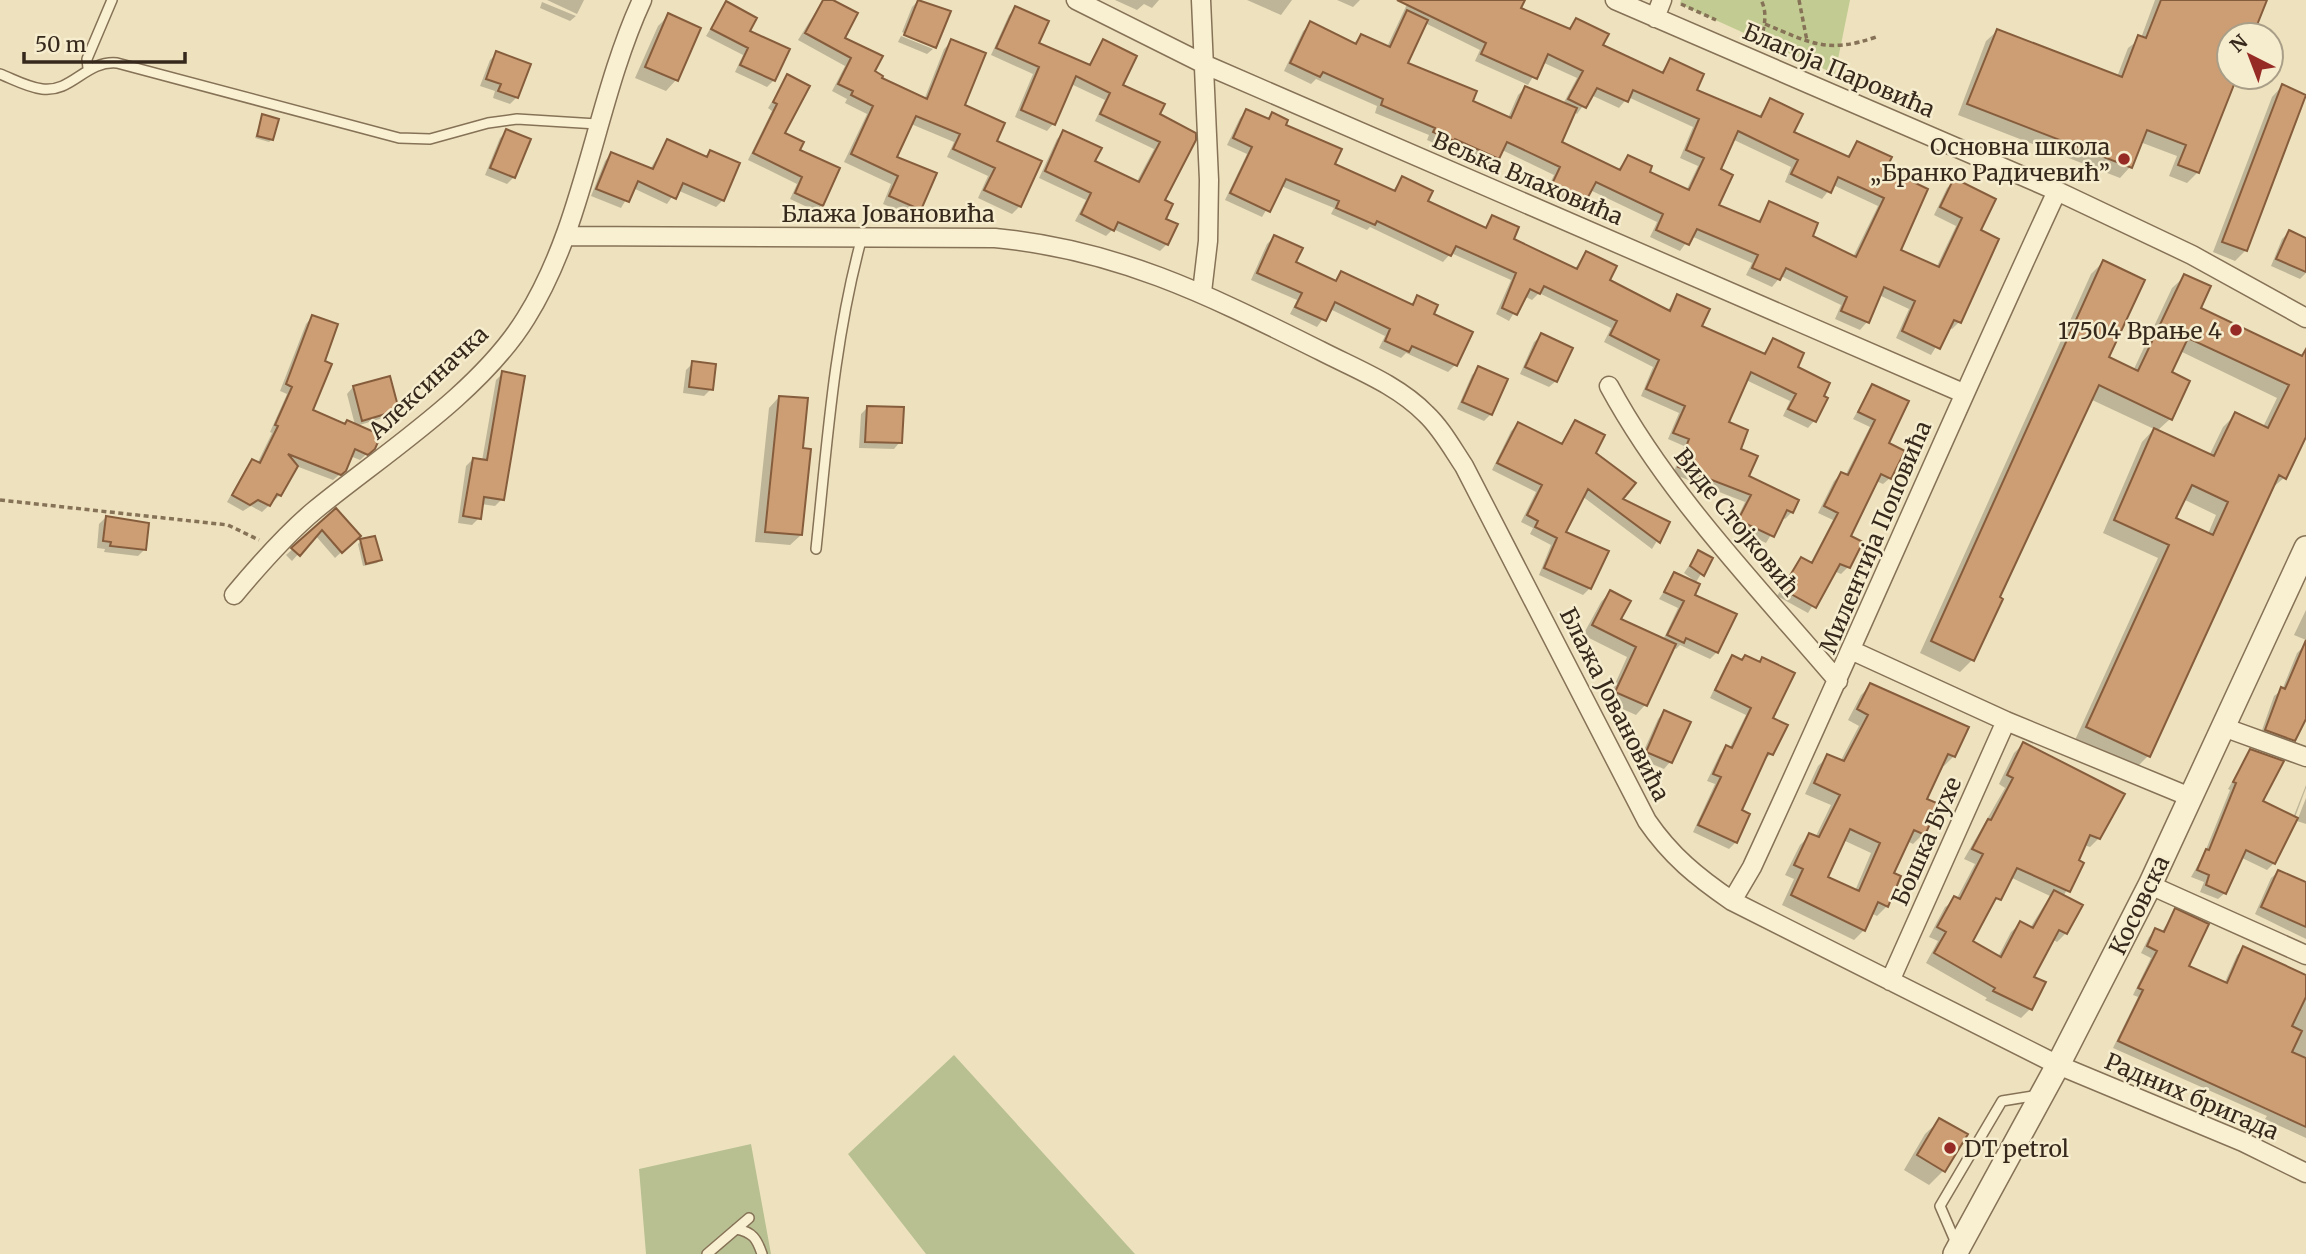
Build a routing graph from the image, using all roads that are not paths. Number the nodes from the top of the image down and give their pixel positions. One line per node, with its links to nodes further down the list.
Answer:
1 (112, 0): 9 (lane)
2 (642, 0): 11 (street, Алексиначка)
3 (1076, 0): 8 (street, Вељка Влаховића)
4 (1200, 0): 8 (street)
5 (1615, 0): 7 (street, Благоја Паровића)
6 (1662, 0): 7 (street)
7 (1656, 18): 12 (street, Благоја Паровића)
8 (1206, 65): 15 (street); 18 (street, Вељка Влаховића)
9 (88, 68): 10 (lane); 11 (lane)
10 (0, 74)
11 (597, 124): 13 (street, Алексиначка)
12 (2057, 191): 16 (street, Благоја Паровића); 18 (street, Милентија Поповића)
13 (567, 236): 14 (street, Блажа Јовановића); 21 (street, Алексиначка)
14 (862, 237): 15 (street, Блажа Јовановића); 19 (lane)
15 (1202, 292): 29 (street, Блажа Јовановића)
16 (2306, 318)
17 (1609, 386): 23 (street, Виде Стојковић)
18 (1964, 393): 22 (street, Милентија Поповића)
19 (816, 549)
20 (2305, 551): 25 (street, Косовска)
21 (234, 595)
22 (1853, 651): 23 (street, Милентија Поповића); 24 (street)
23 (1838, 681): 29 (street, Милентија Поповића)
24 (2006, 721): 27 (street); 31 (street, Бошка Бухе)
25 (2222, 727): 26 (street); 27 (street, Косовска)
26 (2306, 757)
27 (2190, 797): 28 (street, Косовска)
28 (2150, 885): 30 (street); 32 (street, Косовска)
29 (1732, 901): 31 (street, Блажа Јовановића)
30 (2306, 955)
31 (1890, 981): 32 (street, Блажа Јовановића)
32 (2058, 1065): 33 (street, Косовска); 34 (street, Радних бригада)
33 (2042, 1094): 37 (street, Косовска); 37 (lane)
34 (2306, 1173)
35 (749, 1218): 36 (lane)
36 (736, 1229): 38 (lane); 39 (lane)
37 (1957, 1251)
38 (707, 1254)
39 (762, 1254)

